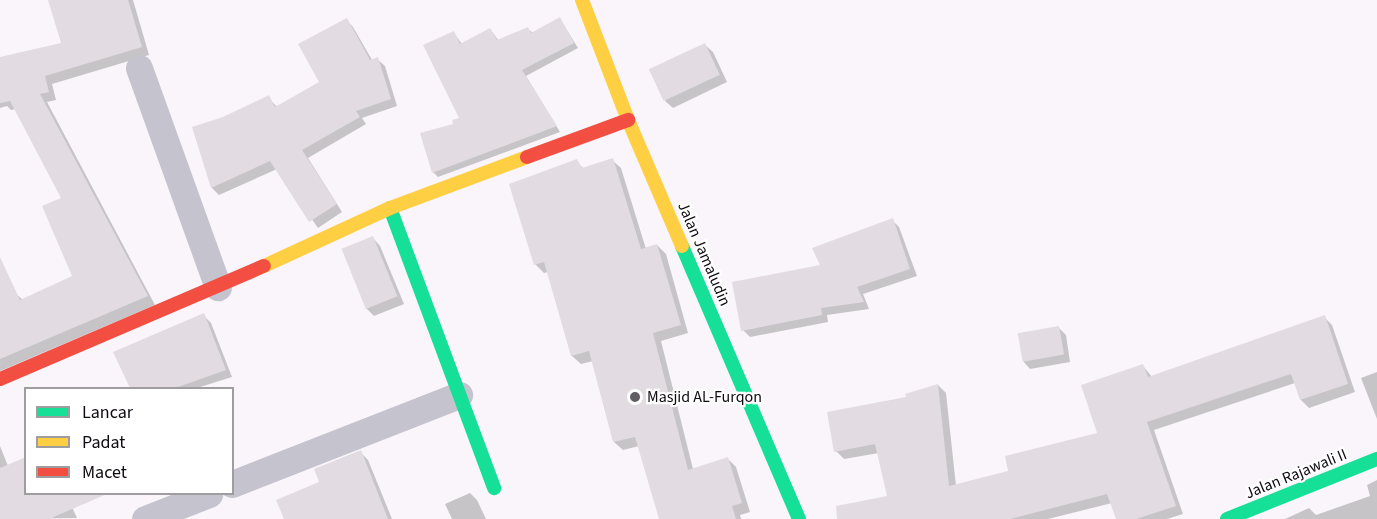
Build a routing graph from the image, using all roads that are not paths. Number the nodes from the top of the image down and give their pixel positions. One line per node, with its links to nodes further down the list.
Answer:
1 (582, 0): 3 (street, Jalan Jamaludin)
2 (139, 68): 5 (street)
3 (628, 120): 4 (street); 13 (street, Jalan Jamaludin)
4 (390, 208): 5 (street); 7 (street)
5 (218, 287): 6 (street)
6 (0, 379)
7 (459, 395): 9 (street); 10 (street)
8 (1377, 459): 14 (street, Jalan Rajawali II)
9 (234, 483)
10 (494, 488)
11 (206, 495): 12 (street)
12 (145, 519)
13 (799, 519)
14 (1227, 519)

